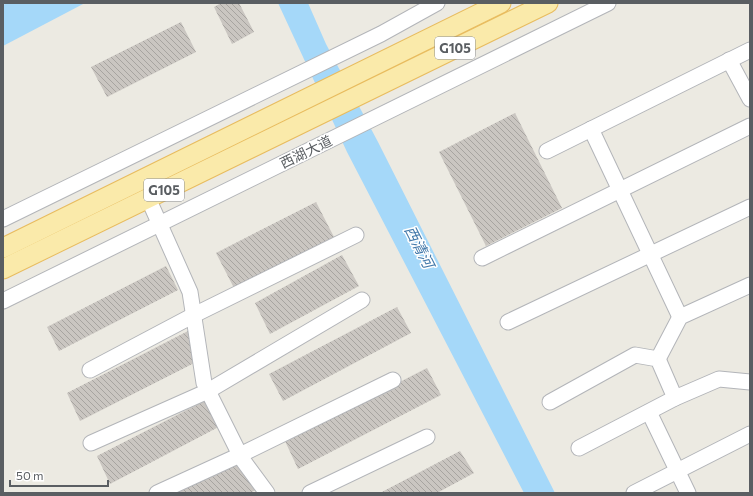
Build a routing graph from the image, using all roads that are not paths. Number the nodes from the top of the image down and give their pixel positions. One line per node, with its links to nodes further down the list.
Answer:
1 (438, 3): 14 (street)
2 (501, 3): 17 (main road, G105)
3 (548, 3): 12 (main road, 西湖大道 / G105)
4 (608, 3): 15 (street, 西湖大道)
5 (750, 50): 6 (street)
6 (730, 60): 7 (street); 9 (street)
7 (750, 99)
8 (750, 126): 11 (street)
9 (591, 129): 10 (street); 11 (street)
10 (547, 151)
11 (620, 190): 18 (street); 19 (street)
12 (148, 198): 15 (street); 20 (main road, 西湖大道 / G105)
13 (750, 207): 18 (street)
14 (3, 219)
15 (160, 224): 23 (street, 西湖大道); 24 (street)
16 (356, 235): 24 (street)
17 (3, 248)
18 (650, 254): 25 (street); 26 (street)
19 (482, 258)
20 (3, 269)
21 (750, 286): 25 (street)
22 (362, 300): 31 (street)
23 (3, 301)
24 (194, 314): 28 (street); 31 (street)
25 (680, 317): 27 (street)
26 (508, 322)
27 (658, 359): 32 (street); 33 (street)
28 (90, 370)
29 (392, 380): 39 (street)
30 (750, 382): 32 (street)
31 (208, 391): 37 (street); 39 (street)
32 (675, 398): 34 (street)
33 (550, 402)
34 (649, 412): 38 (street); 40 (street)
35 (750, 434): 40 (street)
36 (428, 437): 43 (street)
37 (91, 443)
38 (579, 448)
39 (240, 455): 41 (street); 42 (street)
40 (677, 471): 44 (street); 45 (street)
41 (157, 493)
42 (267, 493)
43 (310, 493)
44 (634, 493)
45 (688, 493)

